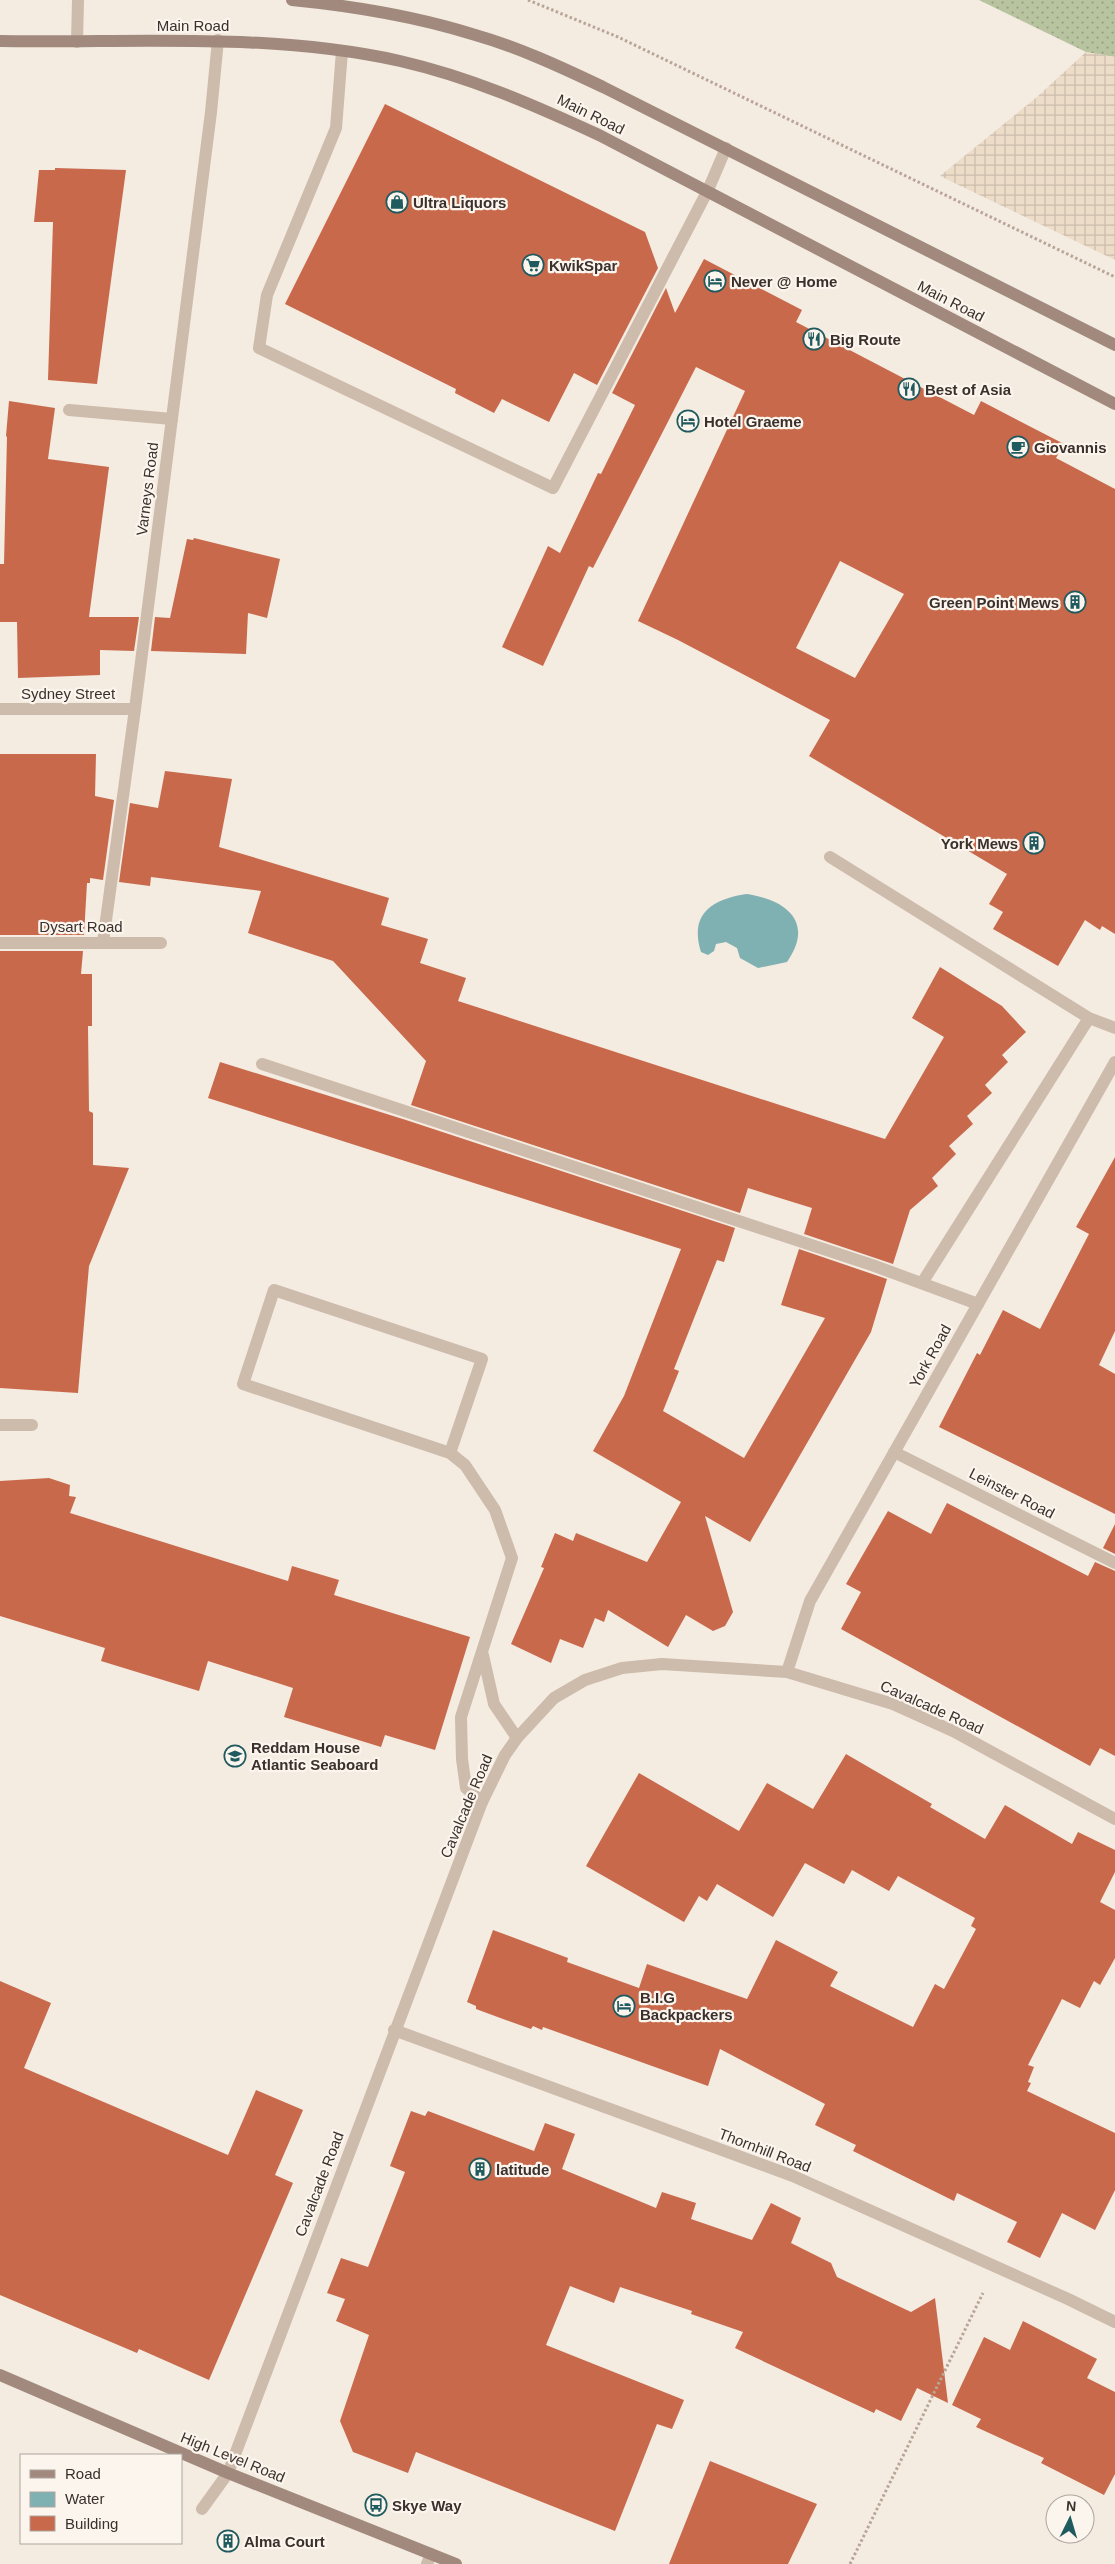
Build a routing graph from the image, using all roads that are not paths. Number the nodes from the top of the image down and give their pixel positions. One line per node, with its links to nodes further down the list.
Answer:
1 (78, 0): 5 (street)
2 (292, 0): 7 (main road, Main Road)
3 (218, 40): 5 (main road, Main Road); 6 (main road, Main Road); 12 (street, Varneys Road)
4 (0, 41): 5 (main road, Main Road)
5 (78, 42)
6 (342, 51): 8 (main road, Main Road); 8 (street)
7 (726, 148): 8 (street); 9 (main road, Main Road)
8 (708, 190): 10 (main road, Main Road)
9 (1115, 345)
10 (1115, 404)
11 (69, 410): 12 (street)
12 (172, 419): 14 (street, Varneys Road)
13 (0, 709): 14 (street, Sydney Street)
14 (135, 709): 16 (street, Varneys Road)
15 (830, 857): 19 (street)
16 (103, 942): 17 (street, Dysart Road); 18 (street, Dysart Road)
17 (0, 943)
18 (161, 943)
19 (1089, 1018): 20 (street); 23 (street)
20 (1115, 1028)
21 (1115, 1062): 24 (street, York Road)
22 (262, 1064): 23 (street)
23 (922, 1282): 24 (street)
24 (978, 1304): 27 (street, York Road)
25 (0, 1425): 26 (street)
26 (32, 1425)
27 (894, 1452): 29 (street, Leinster Road); 31 (street, York Road)
28 (450, 1453): 28 (street); 30 (street)
29 (1115, 1563)
30 (483, 1655): 32 (street); 33 (street)
31 (787, 1672): 32 (street, Cavalcade Road); 34 (street, Cavalcade Road)
32 (517, 1738): 33 (street, Cavalcade Road)
33 (482, 1802): 35 (street, Cavalcade Road)
34 (1115, 1819)
35 (394, 2030): 36 (street, Thornhill Road); 38 (street, Cavalcade Road)
36 (1115, 2322)
37 (0, 2375): 38 (main road, High Level Road)
38 (228, 2473): 39 (street, Cavalcade Road); 40 (main road, High Level Road)
39 (202, 2509)
40 (429, 2559): 41 (main road, High Level Road)
41 (456, 2564)

